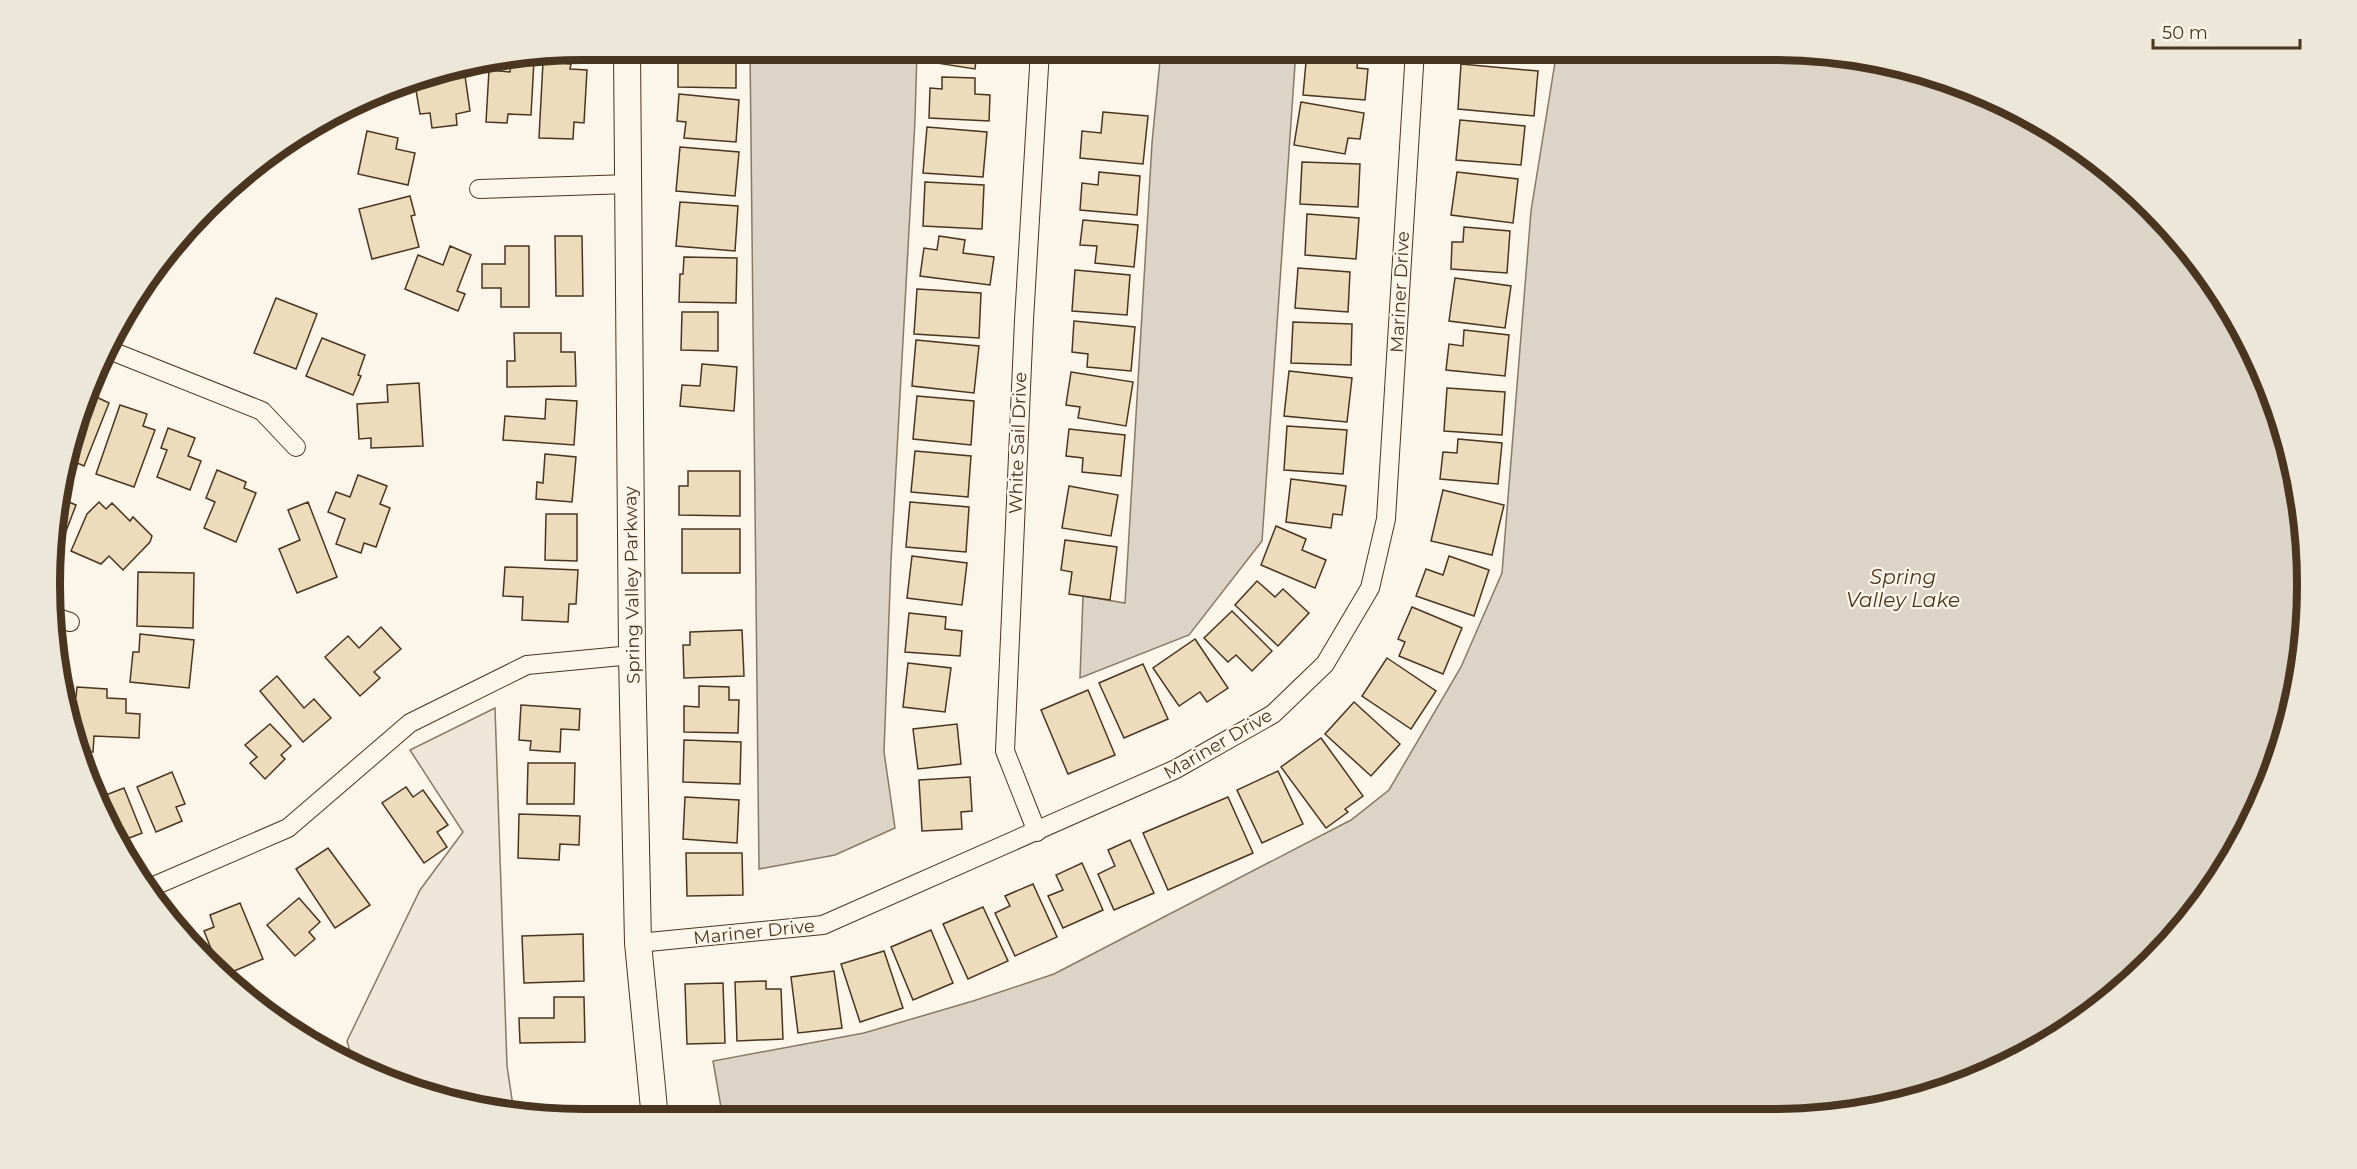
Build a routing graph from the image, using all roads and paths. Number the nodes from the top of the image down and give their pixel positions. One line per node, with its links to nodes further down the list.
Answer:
1 (627, 60): 4 (street, Spring Valley Parkway)
2 (1039, 60): 9 (street, White Sail Drive)
3 (1413, 60): 9 (street, Mariner Drive)
4 (629, 184): 5 (street); 8 (street, Spring Valley Parkway)
5 (479, 189)
6 (114, 352): 7 (street)
7 (296, 447)
8 (632, 655): 10 (street); 11 (street, Spring Valley Parkway)
9 (1038, 832): 11 (street, Mariner Drive)
10 (155, 886)
11 (638, 943): 12 (street, Spring Valley Parkway)
12 (654, 1109)

